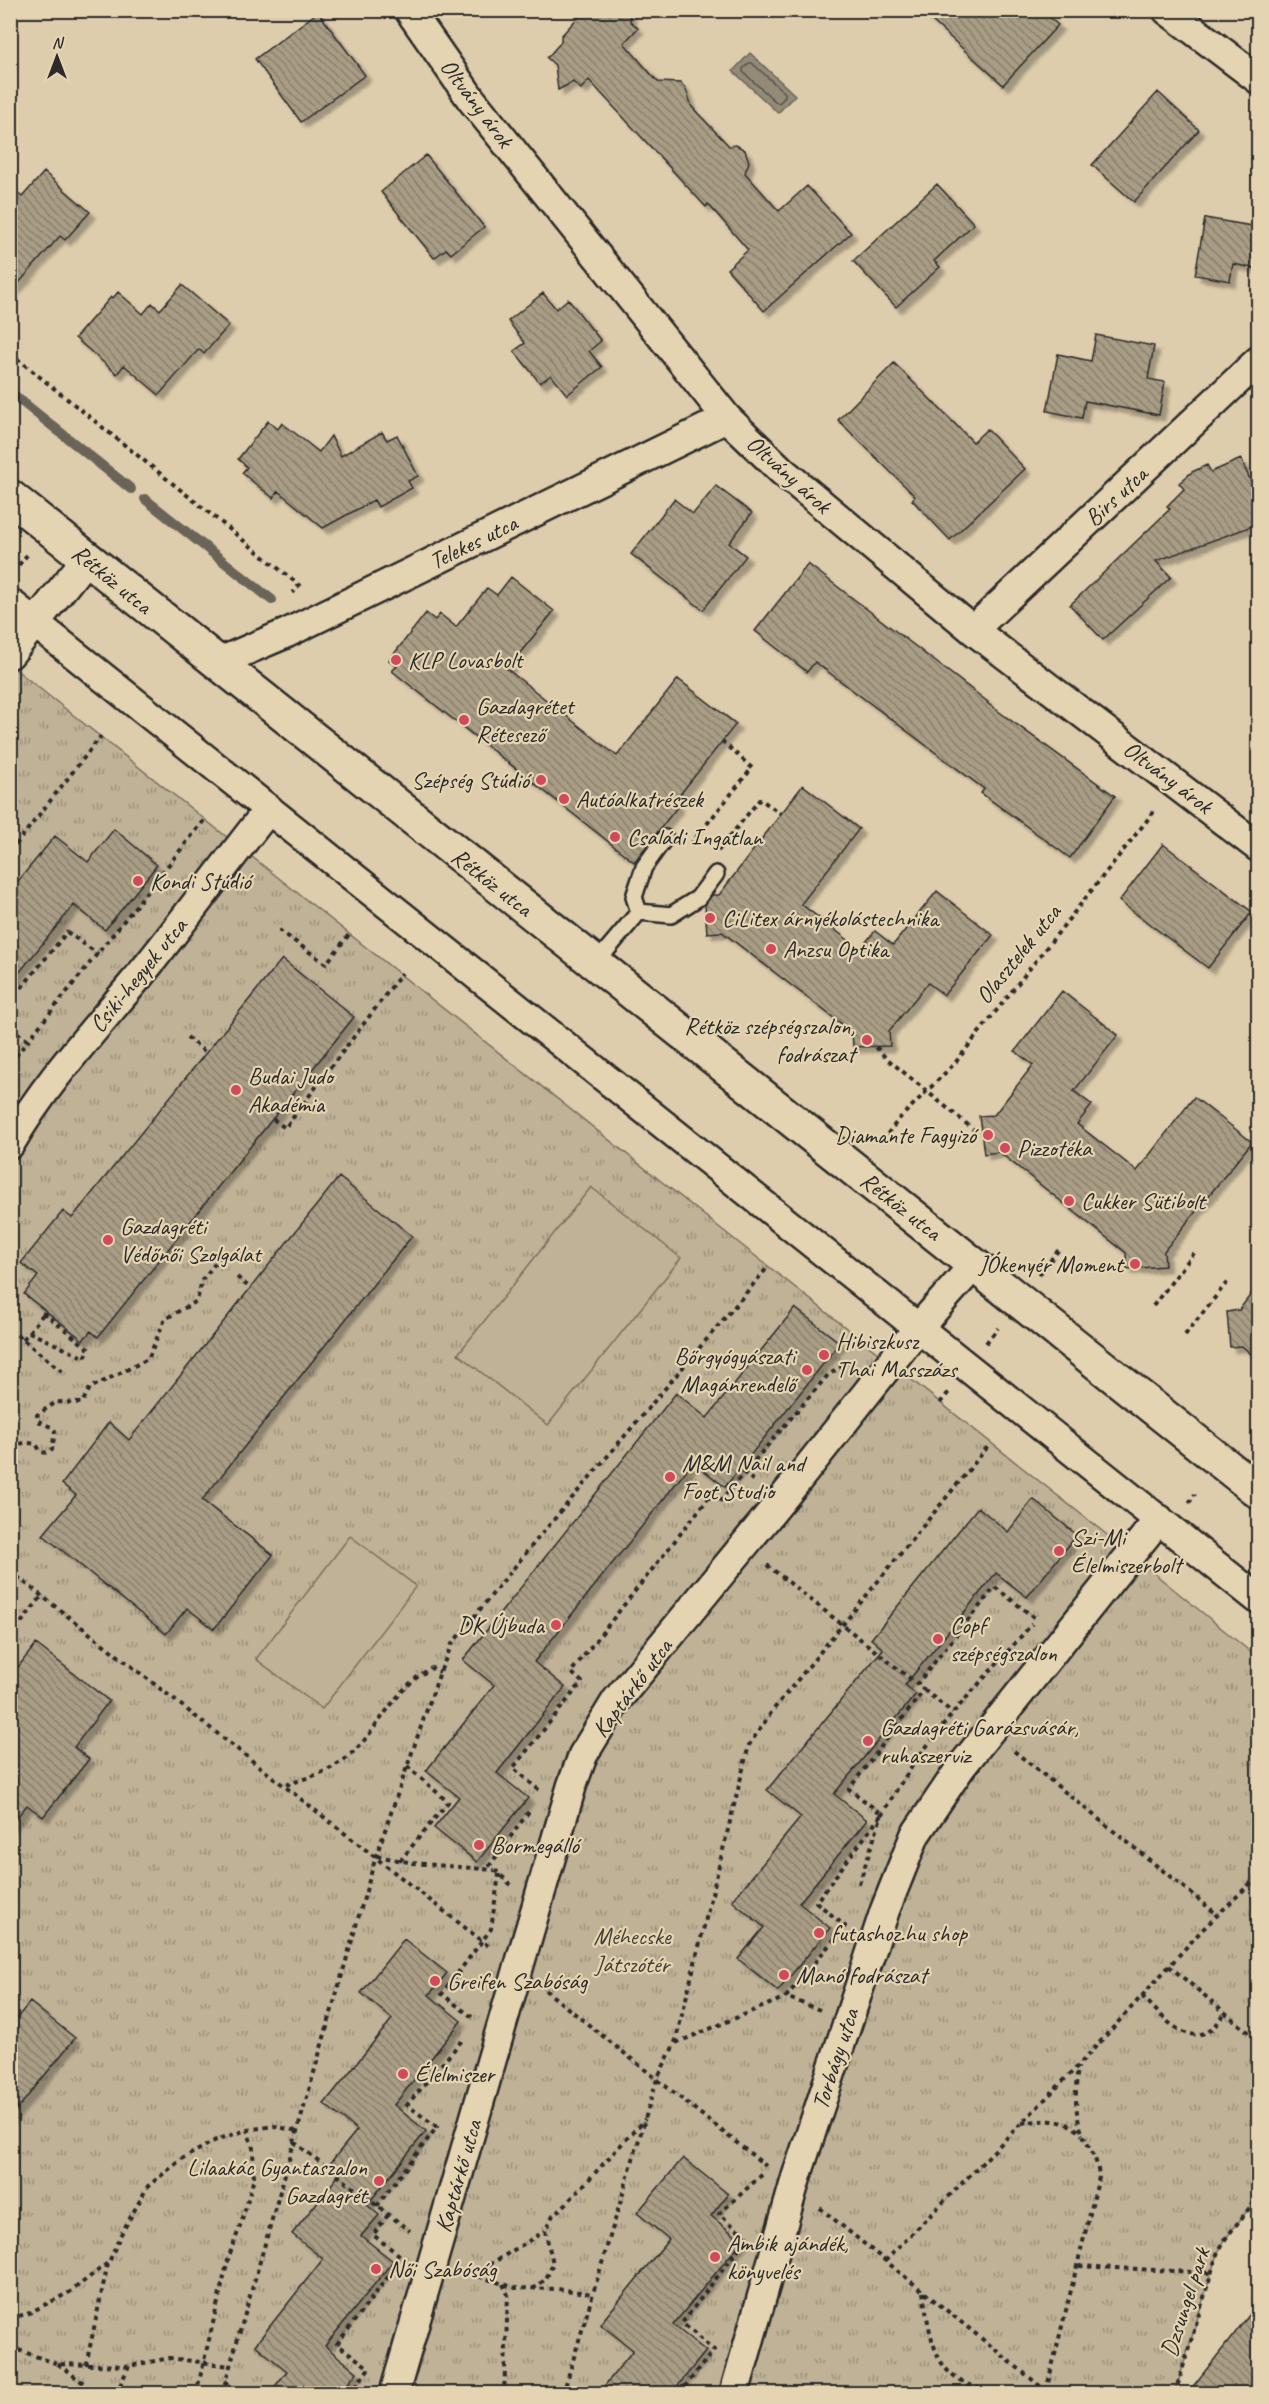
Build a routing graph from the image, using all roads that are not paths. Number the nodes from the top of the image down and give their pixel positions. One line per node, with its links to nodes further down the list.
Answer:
1 (409, 10): 5 (street, Oltvány árok)
2 (1167, 10): 3 (street)
3 (1258, 79)
4 (1258, 361): 10 (street, Birs utca)
5 (727, 418): 10 (street, Oltvány árok); 12 (street, Telekes utca)
6 (10, 497): 7 (street, Rétköz utca)
7 (87, 558): 9 (street); 12 (street, Rétköz utca)
8 (10, 603): 9 (street)
9 (35, 622): 11 (street); 13 (street)
10 (973, 630): 15 (street, Oltvány árok)
11 (10, 654)
12 (217, 663): 18 (street, Rétköz utca)
13 (269, 809): 19 (street, Csiki-hegyek utca); 21 (street)
14 (665, 838): 17 (lane)
15 (1258, 847)
16 (716, 874): 17 (lane)
17 (639, 912): 18 (lane)
18 (595, 964): 20 (street, Rétköz utca)
19 (10, 1144)
20 (974, 1265): 21 (street); 22 (street, Rétköz utca)
21 (919, 1327): 23 (street); 25 (street, Kaptárkő utca)
22 (1258, 1491)
23 (1159, 1519): 24 (street); 26 (street, Torbágy utca)
24 (1258, 1599)
25 (394, 2394)
26 (734, 2394)

